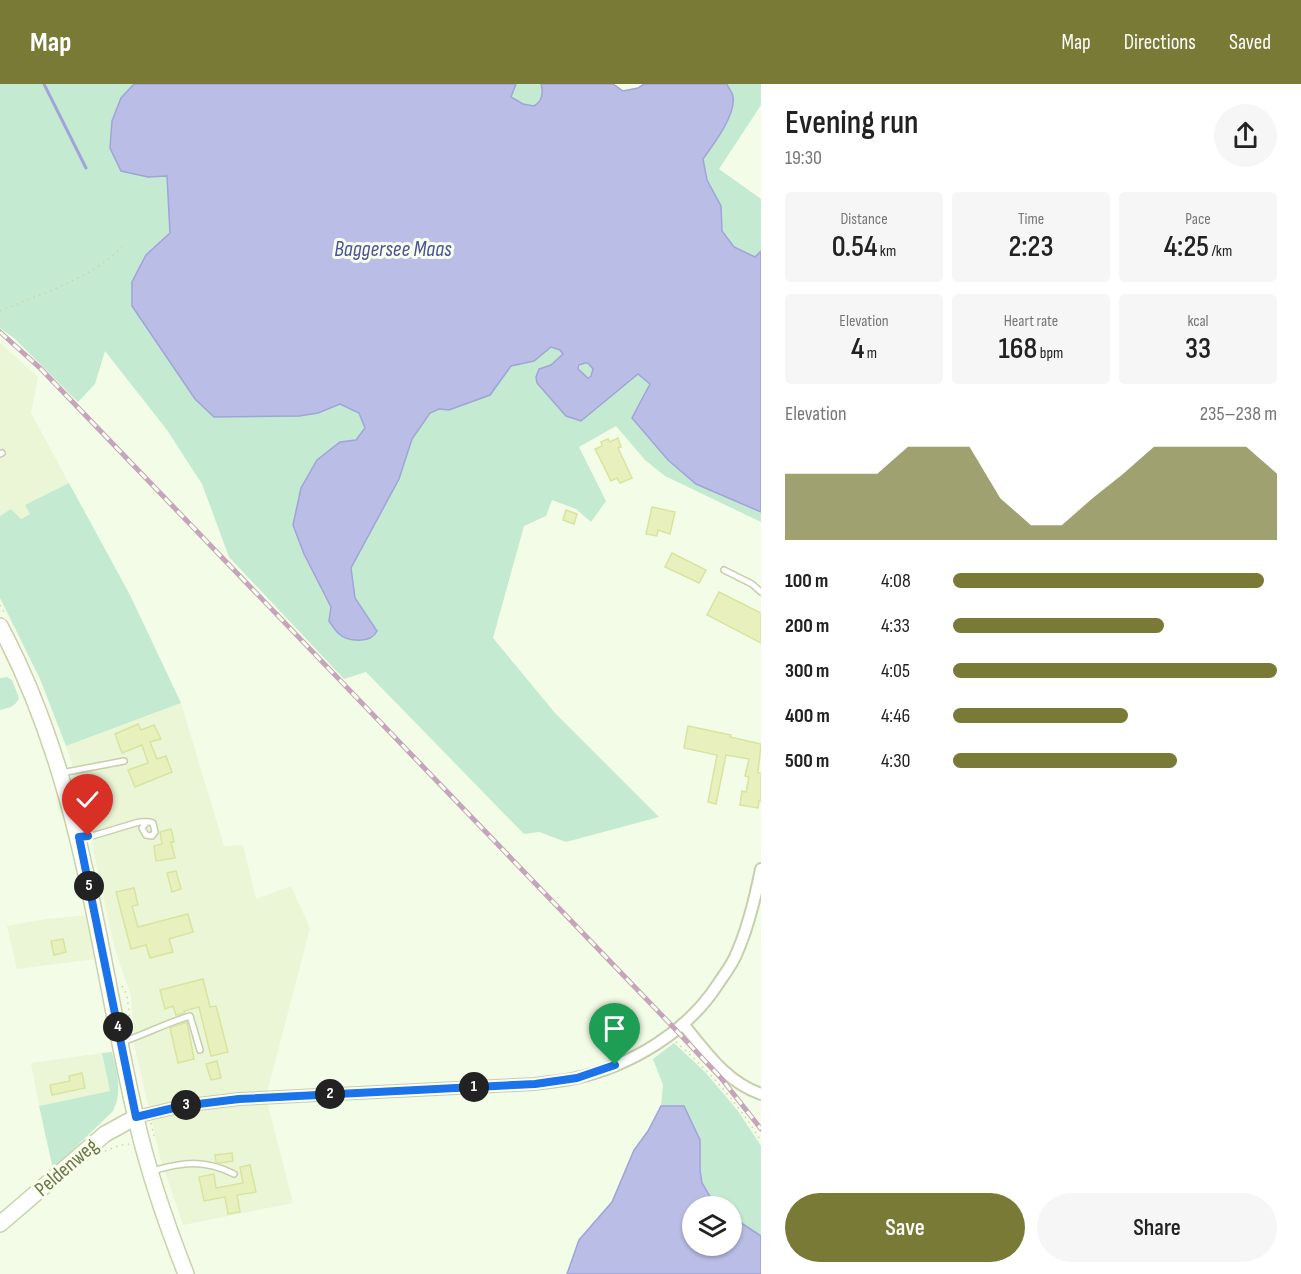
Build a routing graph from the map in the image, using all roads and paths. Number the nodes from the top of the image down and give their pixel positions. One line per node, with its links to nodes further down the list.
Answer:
1 (122, 247): 2 (path)
2 (0, 311)
3 (724, 570): 4 (lane)
4 (761, 592)
5 (0, 626): 7 (main road)
6 (124, 761): 7 (lane)
7 (61, 773): 9 (main road)
8 (147, 822): 9 (lane)
9 (79, 837): 13 (main road)
10 (761, 869): 11 (street)
11 (683, 1024): 12 (street); 15 (street)
12 (669, 1035): 16 (street); 17 (path)
13 (121, 1043): 14 (lane); 16 (main road)
14 (200, 1050)
15 (761, 1094)
16 (142, 1116): 18 (main road); 18 (path); 22 (main road, Peldenweg)
17 (761, 1141)
18 (142, 1143): 19 (path); 20 (main road)
19 (104, 1152)
20 (150, 1172): 21 (lane); 23 (main road)
21 (234, 1174)
22 (0, 1224)
23 (186, 1274)

